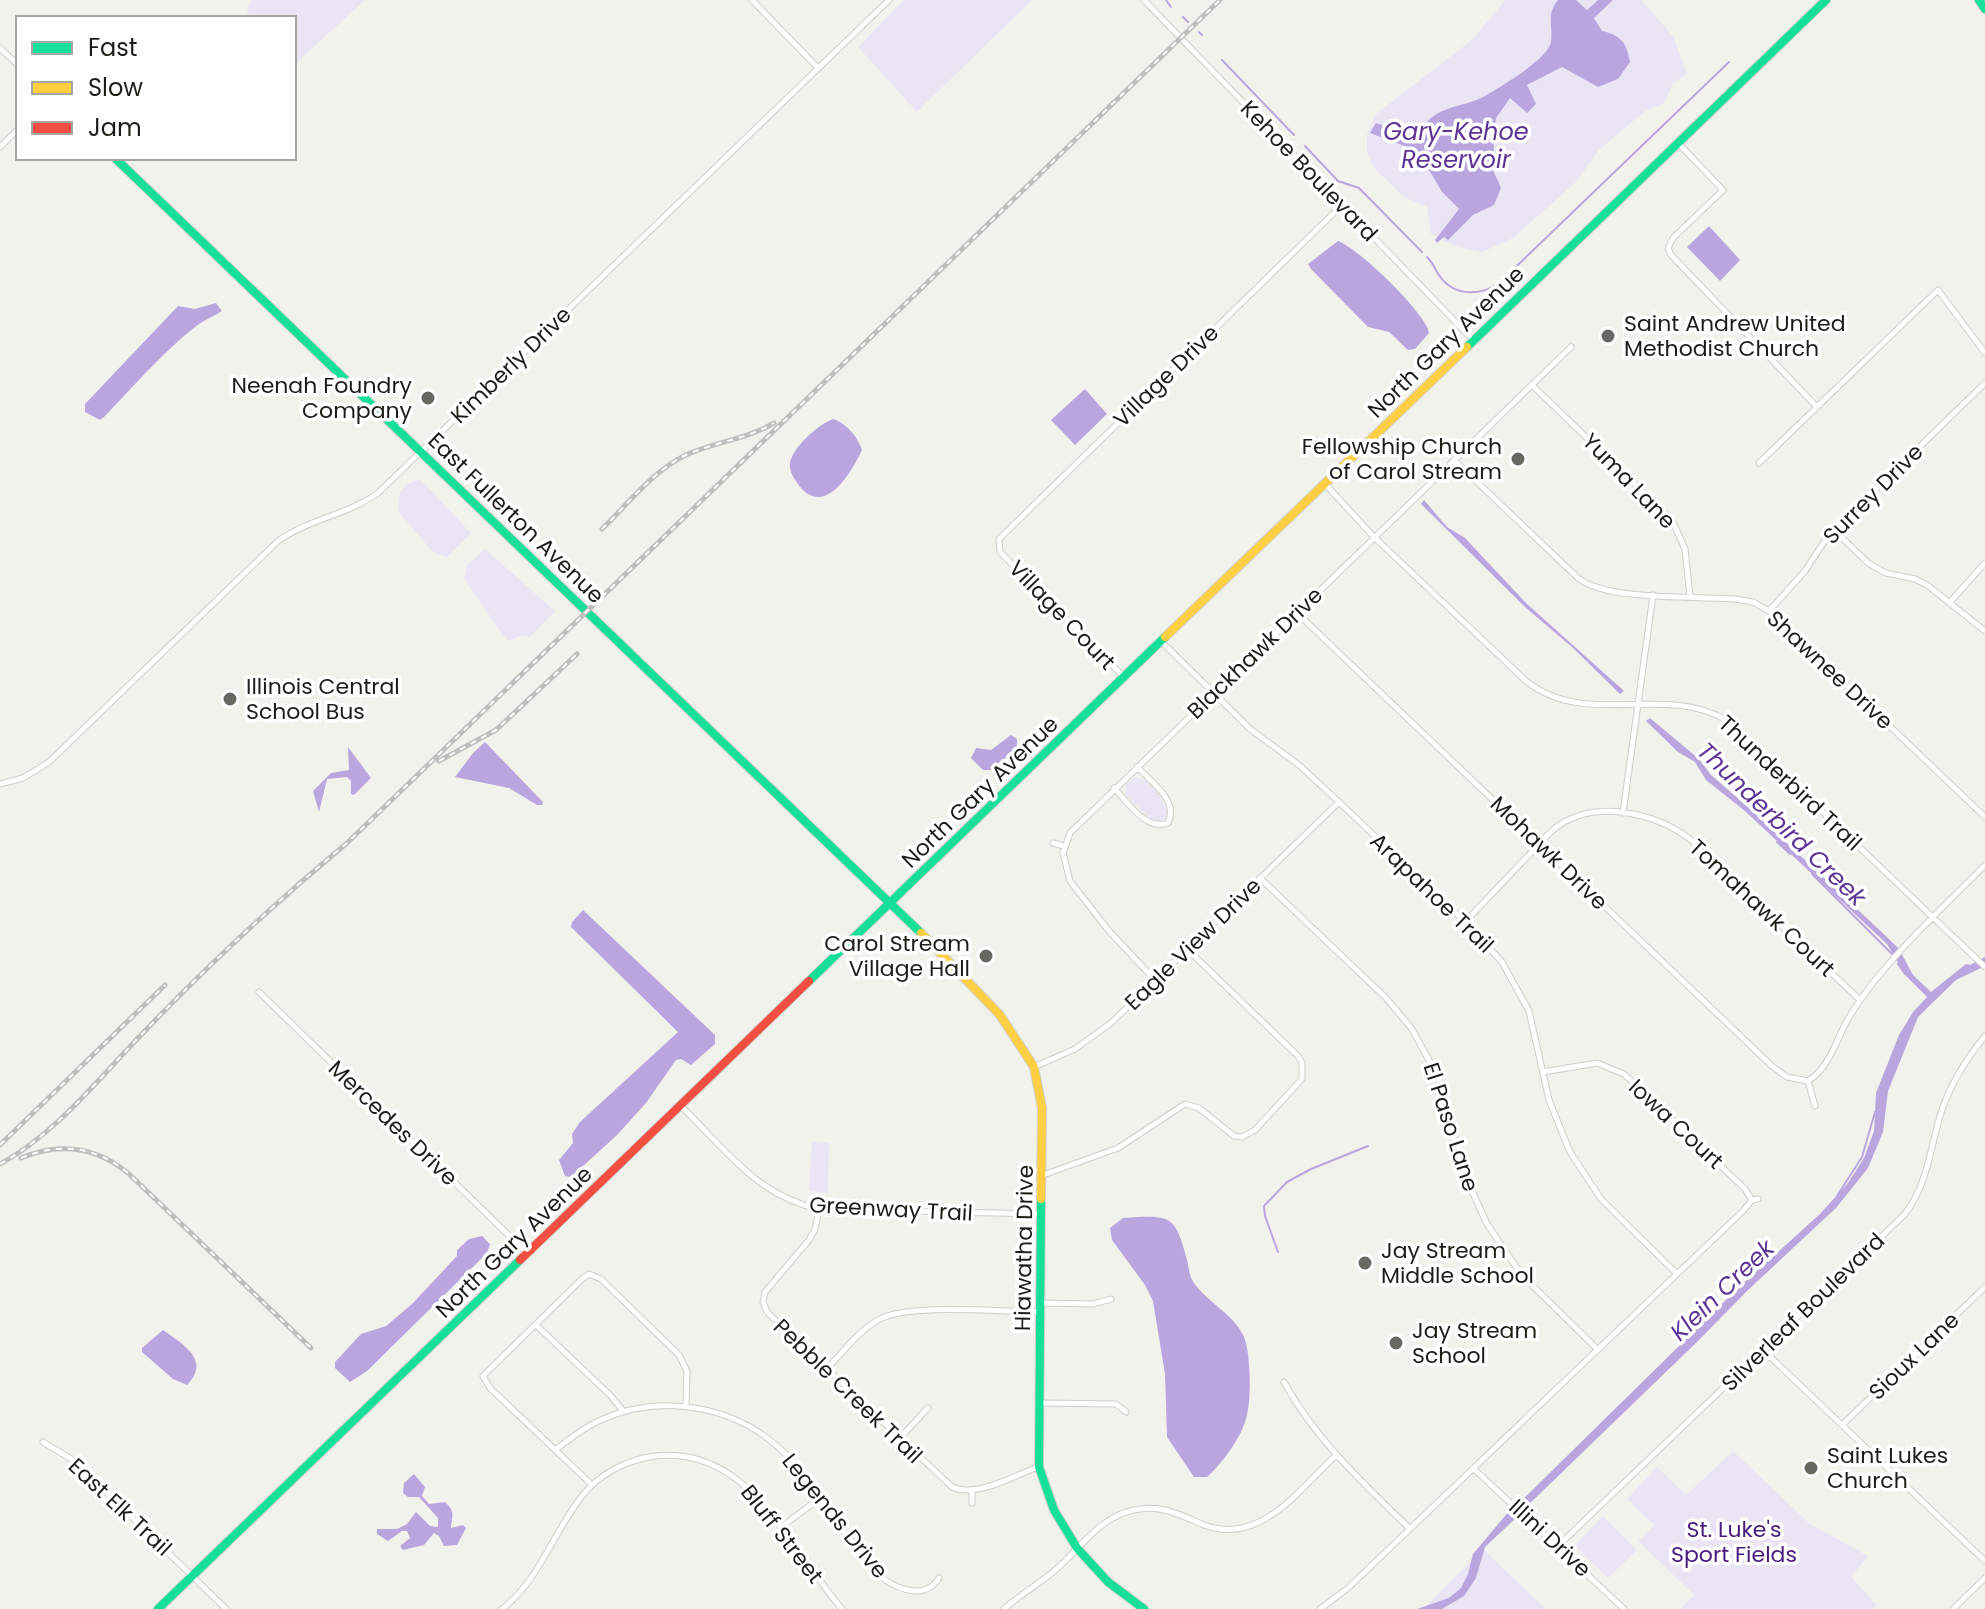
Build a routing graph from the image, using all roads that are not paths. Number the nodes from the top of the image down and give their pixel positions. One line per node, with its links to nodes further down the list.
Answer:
1 (752, 0): 9 (street)
2 (889, 0): 9 (street, Kimberly Drive)
3 (1144, 0): 14 (street, Kehoe Boulevard)
4 (1826, 0): 11 (street, North Gary Avenue)
5 (1979, 0): 6 (street)
6 (1985, 9)
7 (0, 48): 8 (street)
8 (16, 63)
9 (818, 68): 21 (street, Kimberly Drive)
10 (16, 131): 12 (street)
11 (1678, 143): 15 (street, North Gary Avenue); 20 (street)
12 (0, 147)
13 (117, 160): 21 (street, East Fullerton Avenue)
14 (1342, 205): 15 (street, Kehoe Boulevard); 27 (street, Village Drive)
15 (1473, 341): 24 (street, North Gary Avenue)
16 (1571, 347): 19 (street, Blackhawk Drive)
17 (1985, 353): 20 (street)
18 (1985, 383): 25 (street, Surrey Drive)
19 (1532, 385): 22 (street, Blackhawk Drive); 30 (street, Yuma Lane)
20 (1817, 407): 23 (street)
21 (421, 452): 40 (street, Kimberly Drive); 50 (street, East Fullerton Avenue)
22 (1454, 460): 26 (street, Blackhawk Drive); 29 (street, Shawnee Drive)
23 (1759, 463)
24 (1325, 484): 26 (street, Thunderbird Trail); 35 (street, North Gary Avenue)
25 (1834, 530): 31 (street); 32 (street, Surrey Drive)
26 (1374, 537): 33 (street, Blackhawk Drive); 38 (street, Thunderbird Trail)
27 (1000, 552): 36 (street, Village Court)
28 (1985, 563): 31 (street)
29 (1653, 595): 30 (street, Shawnee Drive); 38 (street)
30 (1690, 596): 32 (street, Shawnee Drive)
31 (1950, 602): 34 (street)
32 (1769, 611): 44 (street, Shawnee Drive)
33 (1296, 612): 37 (street, Blackhawk Drive); 46 (street, Mohawk Drive)
34 (1985, 631)
35 (1162, 642): 36 (street, North Gary Avenue); 37 (street, Arapahoe Trail)
36 (1124, 678): 50 (street, North Gary Avenue)
37 (1213, 694): 39 (street, Blackhawk Drive); 42 (street, Arapahoe Trail)
38 (1638, 704): 43 (street); 51 (street, Thunderbird Trail)
39 (1137, 767): 41 (street, Blackhawk Drive); 41 (street)
40 (0, 784)
41 (1114, 788): 47 (street, Blackhawk Drive)
42 (1339, 802): 49 (street, Eagle View Drive); 52 (street, Arapahoe Trail)
43 (1623, 813): 46 (street, Tomahawk Court); 57 (street, Tomahawk Court)
44 (1985, 817)
45 (1053, 843): 47 (street)
46 (1540, 844): 52 (street, Tomahawk Court); 63 (street, Mohawk Drive)
47 (1064, 846): 55 (street)
48 (1985, 865): 51 (street)
49 (1260, 878): 53 (street, Eagle View Drive); 79 (street, El Paso Lane)
50 (892, 903): 59 (street, Hiawatha Drive); 66 (street, North Gary Avenue)
51 (1934, 918): 54 (street, Thunderbird Trail); 57 (street)
52 (1465, 922): 62 (street, Arapahoe Trail)
53 (1187, 949): 55 (street, Eagle View Drive); 60 (street)
54 (1985, 967)
55 (1155, 980): 59 (street, Eagle View Drive)
56 (259, 992): 73 (street, Mercedes Drive)
57 (1860, 1000): 63 (street)
58 (1985, 1036): 80 (street, Silverleaf Boulevard)
59 (1034, 1067): 70 (street, Hiawatha Drive)
60 (1303, 1070): 61 (street); 68 (street)
61 (1314, 1070)
62 (1543, 1072): 74 (street, Arapahoe Trail); 74 (street, Iowa Court)
63 (1808, 1081): 67 (street)
64 (1189, 1094): 65 (street)
65 (1189, 1105): 68 (street); 70 (street)
66 (681, 1106): 71 (street, Greenway Trail); 73 (street, North Gary Avenue)
67 (1815, 1106)
68 (1240, 1137): 69 (street)
69 (1240, 1147)
70 (1043, 1175): 72 (street, Hiawatha Drive)
71 (819, 1209): 72 (street, Greenway Trail); 81 (street, Pebble Creek Trail)
72 (1042, 1214): 77 (street, Hiawatha Drive)
73 (528, 1254): 104 (street, North Gary Avenue)
74 (1677, 1274): 79 (street)
75 (1985, 1287): 88 (street, Sioux Lane)
76 (1111, 1299): 77 (street)
77 (1041, 1308): 81 (street); 83 (street, Hiawatha Drive)
78 (536, 1325): 84 (street); 86 (street); 91 (street)
79 (1598, 1350): 94 (street)
80 (1763, 1350): 88 (street); 101 (street, Silverleaf Boulevard)
81 (826, 1370): 89 (street, Pebble Creek Trail)
82 (1284, 1382): 92 (street)
83 (1039, 1403): 87 (street); 93 (street, Hiawatha Drive)
84 (686, 1405): 86 (street, Legends Drive); 97 (street, Legends Drive)
85 (928, 1408): 89 (street)
86 (623, 1411): 91 (street, Legends Drive)
87 (1126, 1412)
88 (1842, 1425): 103 (street)
89 (899, 1439): 96 (street, Pebble Creek Trail)
90 (43, 1442): 104 (street, East Elk Trail)
91 (555, 1450): 95 (street)
92 (1336, 1455): 100 (street); 102 (street)
93 (1039, 1467): 96 (street); 102 (street, Hiawatha Drive)
94 (1474, 1469): 100 (street); 101 (street, Illini Drive)
95 (591, 1484): 99 (street, Bluff Street); 109 (street, Bluff Street)
96 (972, 1492): 98 (street)
97 (820, 1498): 99 (street); 105 (street, Legends Drive)
98 (972, 1503)
99 (780, 1528): 110 (street, Bluff Street)
100 (1410, 1529): 113 (street)
101 (1558, 1546): 114 (street, Illini Drive)
102 (1076, 1547): 111 (street); 112 (street, Hiawatha Drive)
103 (1985, 1561)
104 (193, 1575): 107 (street, North Gary Avenue); 108 (street, East Elk Trail)
105 (939, 1578)
106 (1985, 1578): 115 (street)
107 (158, 1609)
108 (226, 1609)
109 (502, 1609)
110 (842, 1609)
111 (1004, 1609)
112 (1144, 1609)
113 (1320, 1609)
114 (1624, 1609)
115 (1953, 1609)

